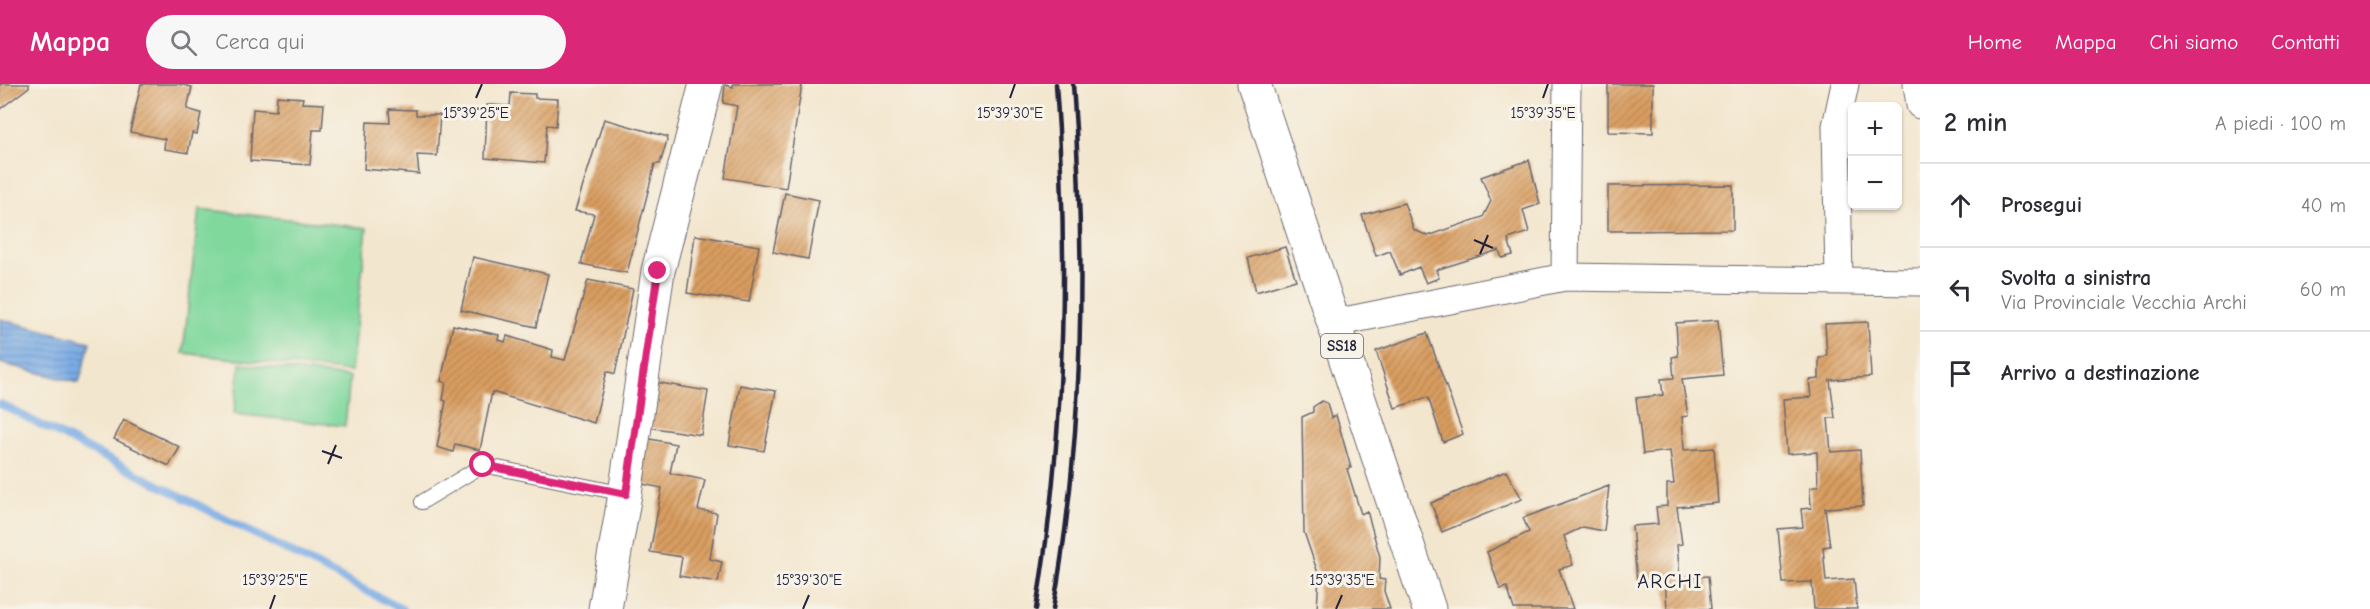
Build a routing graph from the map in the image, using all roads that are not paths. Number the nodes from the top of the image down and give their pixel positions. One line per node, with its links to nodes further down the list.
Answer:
1 (706, 84): 11 (main road)
2 (1254, 84): 10 (main road, SS18)
3 (1567, 84): 7 (street)
4 (1845, 84): 8 (street)
5 (1917, 84): 6 (street)
6 (1920, 105)
7 (1565, 277): 8 (street); 10 (street)
8 (1839, 279): 9 (street)
9 (1920, 282)
10 (1334, 323): 14 (main road, SS18)
11 (626, 494): 12 (lane); 13 (main road)
12 (422, 502)
13 (605, 609)
14 (1429, 609)

